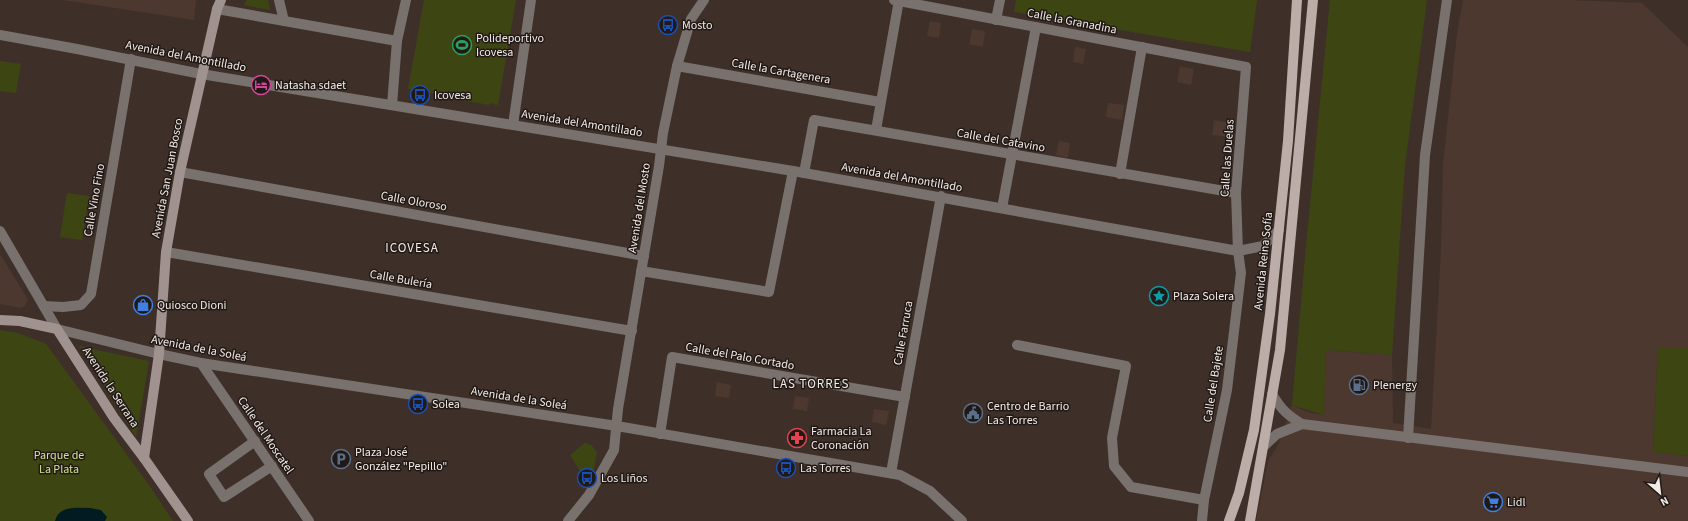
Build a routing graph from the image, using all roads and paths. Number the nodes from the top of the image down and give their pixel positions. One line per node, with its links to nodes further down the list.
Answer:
1 (279, 0): 12 (street)
2 (406, 0): 15 (street)
3 (531, 0): 23 (street, Avenida del Amontillado)
4 (704, 0): 18 (street, Avenida del Mosto)
5 (897, 0): 11 (street, Calle la Granadina); 21 (street)
6 (1000, 0): 11 (street)
7 (1297, 0): 34 (main road, Avenida Reina Sofía)
8 (1313, 0): 47 (main road, Avenida Reina Sofía)
9 (1447, 0): 52 (street)
10 (219, 5): 12 (street, Avenida San Juan Bosco); 20 (main road, Avenida San Juan Bosco)
11 (996, 20): 13 (street, Calle la Granadina)
12 (284, 21): 15 (street, Avenida San Juan Bosco)
13 (1036, 27): 16 (street, Calle la Granadina); 26 (street)
14 (0, 35): 17 (street, Avenida del Amontillado)
15 (397, 41): 22 (street)
16 (1142, 47): 19 (street, Calle la Granadina); 30 (street)
17 (132, 59): 20 (street, Avenida del Amontillado); 40 (street, Calle Vino Fino)
18 (677, 66): 21 (street, Calle la Cartagenera); 25 (street, Avenida del Mosto)
19 (1246, 67): 31 (street, Calle las Duelas)
20 (201, 74): 22 (street, Avenida del Amontillado); 28 (main road, Avenida San Juan Bosco)
21 (880, 102): 24 (street)
22 (392, 105): 23 (street, Avenida del Amontillado)
23 (513, 125): 25 (street, Avenida del Amontillado)
24 (876, 130): 26 (street, Calle del Catavino); 29 (street, Calle del Catavino)
25 (662, 150): 27 (street, Avenida del Amontillado); 38 (street, Avenida del Mosto)
26 (1012, 155): 30 (street, Calle del Catavino); 33 (street)
27 (793, 171): 29 (street, Avenida del Amontillado); 39 (street)
28 (180, 172): 37 (main road, Avenida San Juan Bosco); 38 (street, Calle Oloroso)
29 (804, 173): 32 (street, Avenida del Amontillado)
30 (1120, 174): 31 (street, Calle del Catavino)
31 (1236, 193): 36 (street, Calle las Duelas)
32 (941, 196): 33 (street, Avenida del Amontillado); 48 (street, Calle Farruca)
33 (1002, 208): 36 (street, Avenida del Amontillado)
34 (1279, 230): 36 (street, Avenida del Amontillado); 65 (main road, Avenida Reina Sofía)
35 (0, 231): 40 (street, Avenida la Serrana)
36 (1238, 251): 59 (street, Calle del Bajete)
37 (166, 252): 43 (street, Calle Bulería); 45 (main road, Avenida San Juan Bosco)
38 (644, 256): 39 (street, Avenida del Mosto)
39 (642, 271): 43 (street, Avenida del Mosto)
40 (44, 306): 42 (street, Avenida la Serrana)
41 (0, 320): 42 (main road)
42 (57, 329): 45 (street, Avenida de la Soleá); 55 (main road, Avenida la Serrana)
43 (632, 330): 50 (street, Avenida del Mosto)
44 (1017, 345): 59 (street)
45 (159, 354): 46 (street, Avenida de la Soleá); 55 (main road, Avenida la Serrana)
46 (201, 363): 50 (street, Avenida de la Soleá); 53 (street, Calle del Moscatel)
47 (1272, 394): 49 (street); 54 (main road, Avenida Reina Sofía)
48 (905, 397): 51 (street, Calle del Palo Cortado); 58 (street, Calle Farruca)
49 (1302, 424): 52 (street); 54 (street)
50 (617, 426): 51 (street, Avenida de la Soleá); 62 (street, Avenida del Mosto)
51 (660, 434): 58 (street, Avenida de la Soleá)
52 (1408, 438): 57 (street)
53 (255, 441): 56 (street, Calle del Moscatel); 56 (street)
54 (1263, 447): 66 (main road, Avenida Reina Sofía)
55 (144, 458): 60 (main road, Avenida la Serrana)
56 (272, 466): 61 (street, Calle del Moscatel)
57 (1688, 472)
58 (891, 473): 63 (street, Avenida de la Soleá)
59 (1204, 500): 64 (street, Calle del Bajete)
60 (188, 521)
61 (309, 521)
62 (568, 521)
63 (962, 521)
64 (1202, 521)
65 (1229, 521)
66 (1250, 521)

